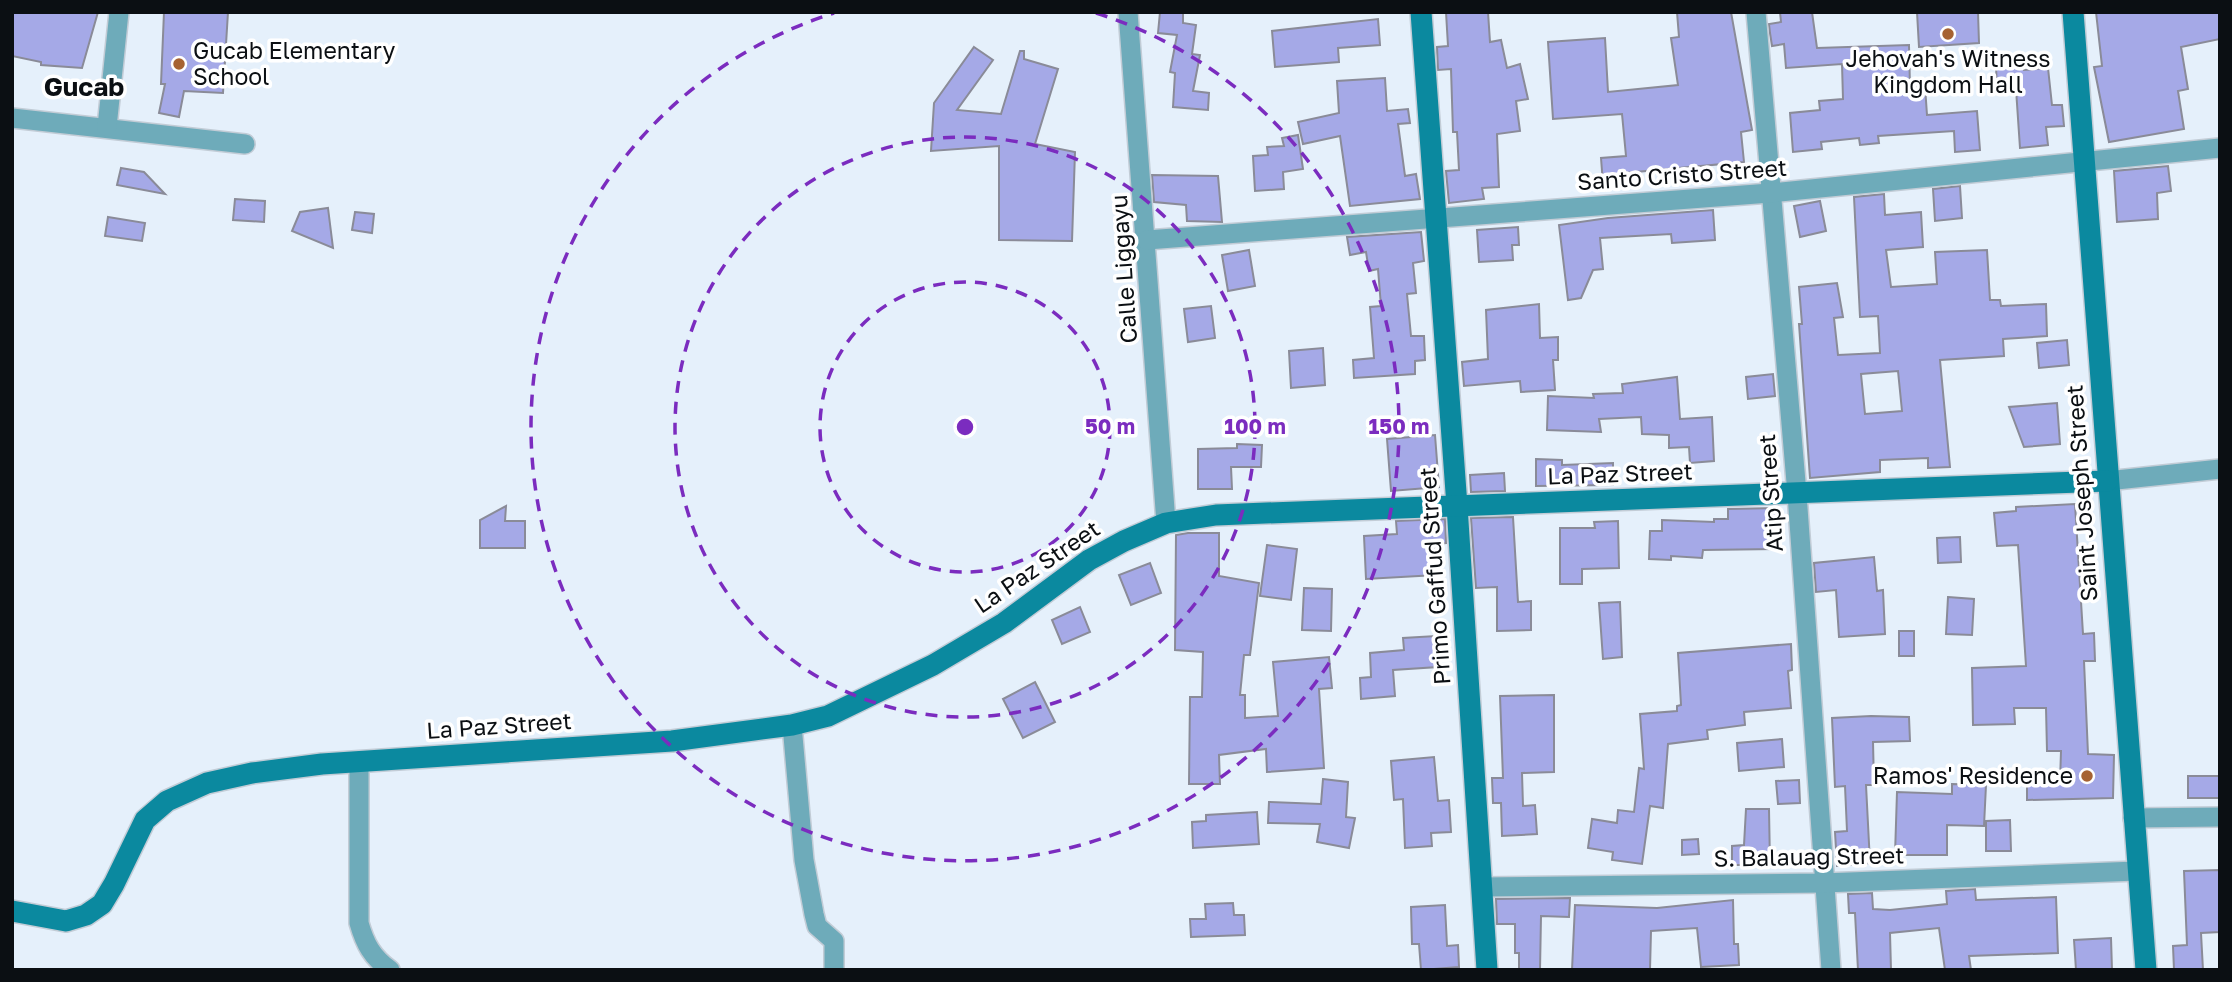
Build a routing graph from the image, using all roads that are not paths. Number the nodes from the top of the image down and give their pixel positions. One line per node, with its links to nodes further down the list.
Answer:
1 (119, 12): 7 (street)
2 (1128, 12): 13 (street, Calle Liggayu)
3 (1420, 12): 12 (street, Primo Gaffud Street)
4 (1756, 12): 11 (street, Atip Street)
5 (2073, 12): 10 (street, Saint Joseph Street)
6 (12, 118): 7 (street)
7 (107, 127): 8 (street)
8 (245, 144)
9 (2220, 148): 10 (street, Santo Cristo Street)
10 (2083, 162): 11 (street, Santo Cristo Street); 15 (street, Saint Joseph Street)
11 (1770, 193): 12 (street, Santo Cristo Street); 16 (street, Atip Street)
12 (1437, 218): 13 (street, Santo Cristo Street); 17 (street, Primo Gaffud Street)
13 (1147, 240): 18 (street, Calle Liggayu)
14 (2220, 469): 15 (street, La Paz Street)
15 (2107, 481): 16 (street, La Paz Street); 22 (street, Saint Joseph Street)
16 (1797, 494): 17 (street, La Paz Street); 24 (street, Atip Street)
17 (1457, 506): 18 (street, La Paz Street); 25 (street, Primo Gaffud Street)
18 (1166, 523): 19 (street, La Paz Street)
19 (792, 725): 20 (street, La Paz Street); 28 (street)
20 (359, 761): 26 (street, La Paz Street); 27 (street)
21 (2220, 817): 22 (street)
22 (2133, 818): 23 (street, Saint Joseph Street)
23 (2137, 871): 24 (street, S. Balauag Street); 31 (street, Saint Joseph Street)
24 (1823, 883): 25 (street, S. Balauag Street); 30 (street, Atip Street)
25 (1482, 887): 29 (street, Primo Gaffud Street)
26 (12, 911)
27 (390, 970)
28 (834, 970)
29 (1486, 970)
30 (1831, 970)
31 (2146, 970)

